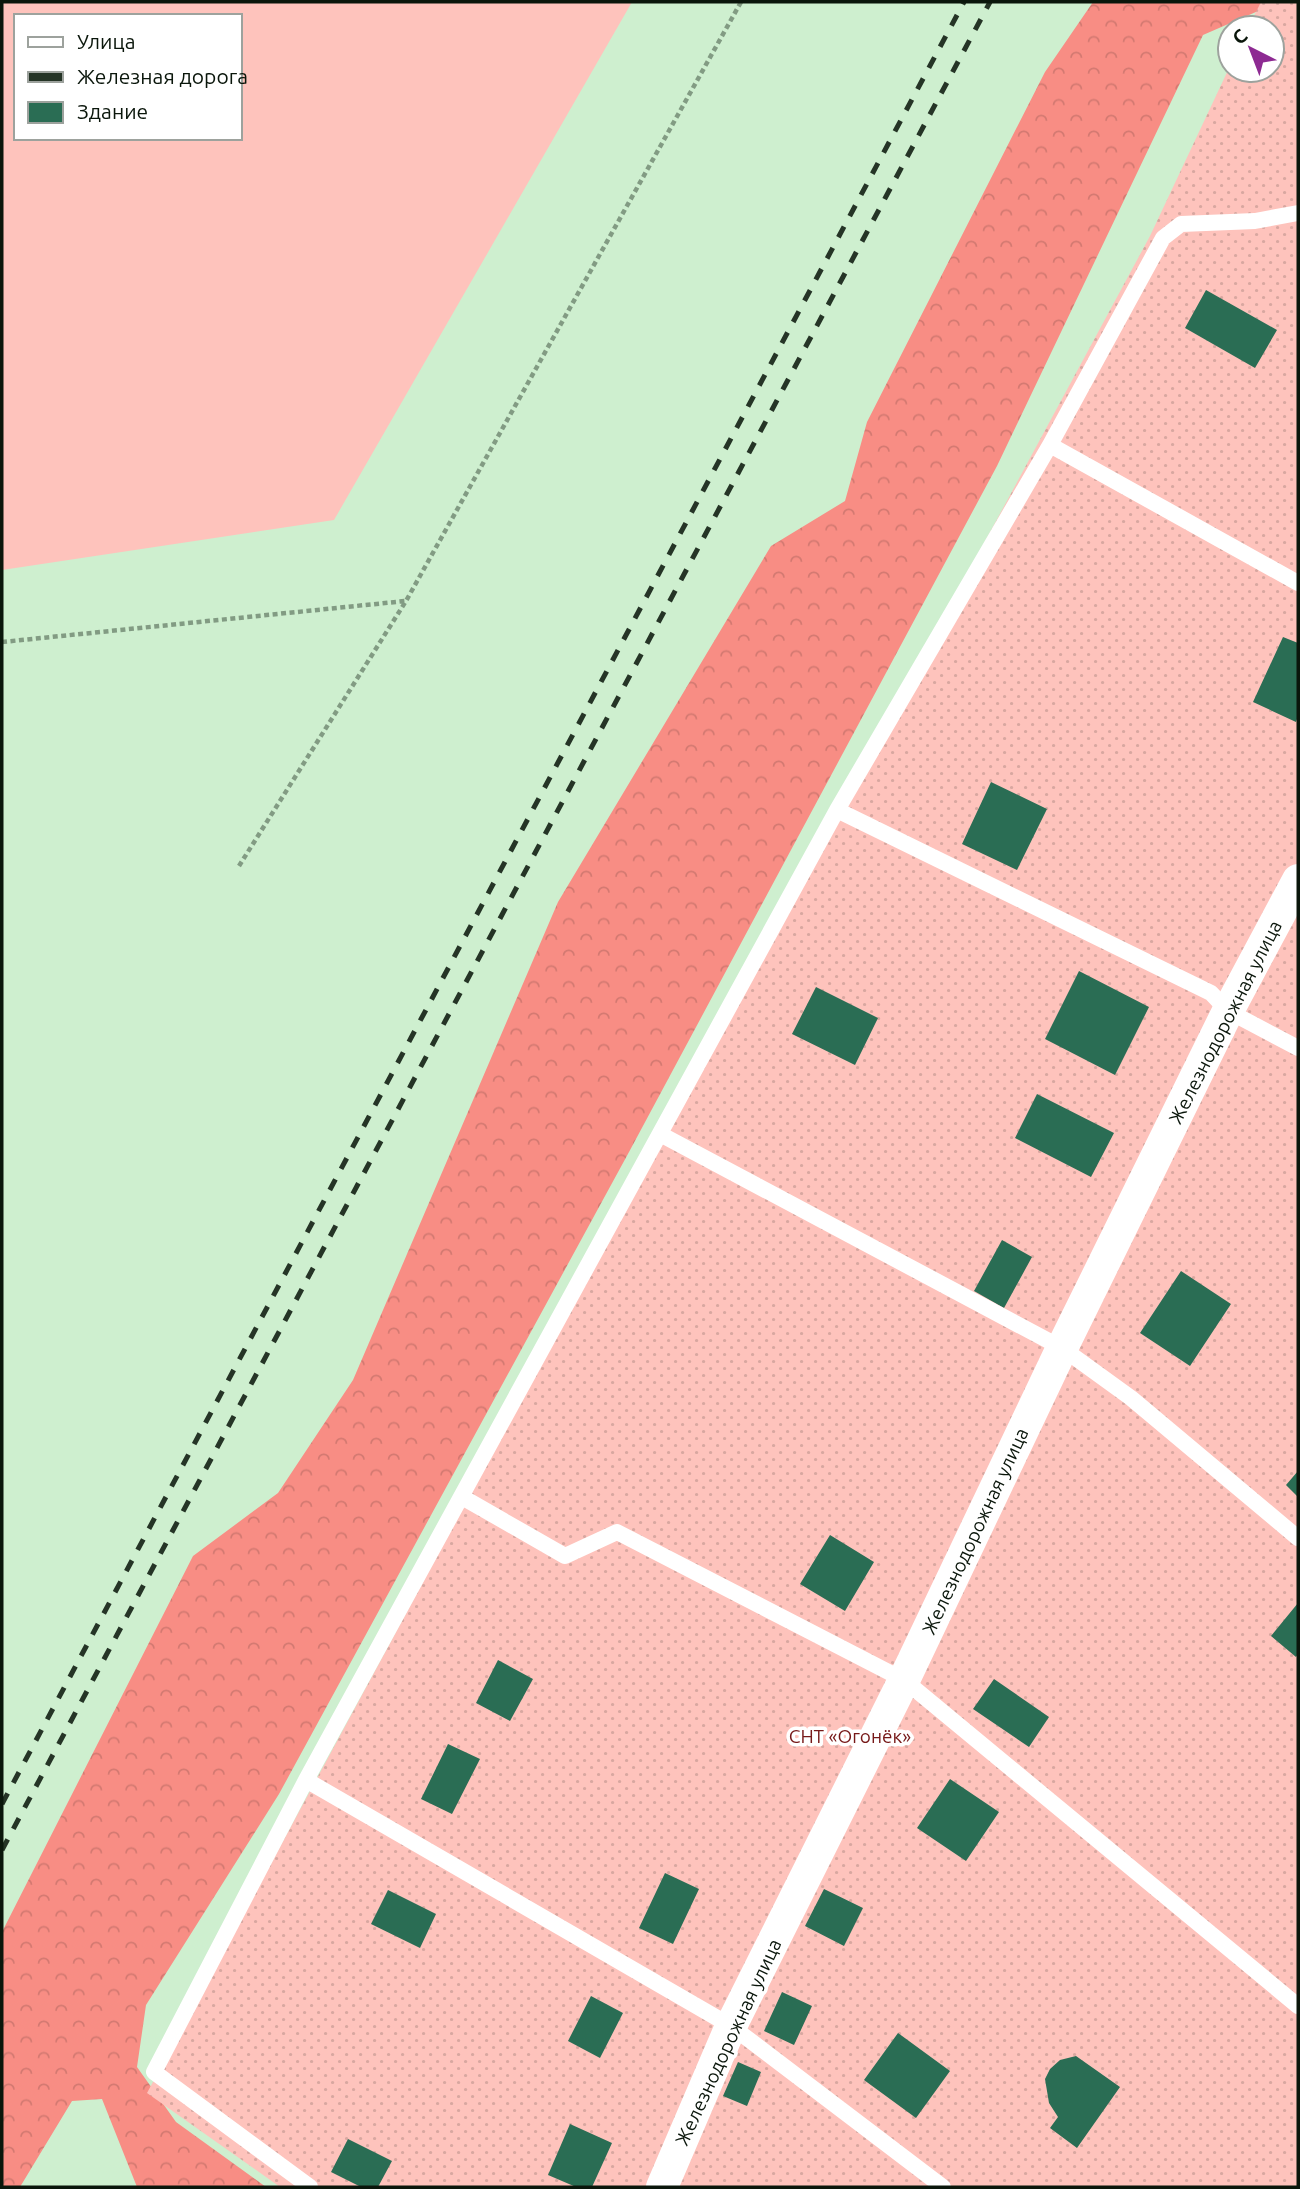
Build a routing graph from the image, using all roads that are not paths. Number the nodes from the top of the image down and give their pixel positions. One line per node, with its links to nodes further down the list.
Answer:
1 (1298, 213): 2 (lane)
2 (1050, 445): 3 (lane); 4 (lane)
3 (1298, 583)
4 (837, 810): 6 (lane); 8 (lane)
5 (1298, 880): 6 (street, Железнодорожная улица)
6 (1228, 1011): 7 (lane); 9 (street, Железнодорожная улица)
7 (1298, 1048)
8 (660, 1133): 9 (lane); 10 (lane)
9 (1062, 1348): 11 (lane); 12 (street, Железнодорожная улица)
10 (461, 1497): 12 (lane); 13 (lane)
11 (1298, 1538)
12 (904, 1680): 14 (lane); 15 (street, Железнодорожная улица)
13 (306, 1780): 15 (lane); 16 (lane)
14 (1298, 2006)
15 (731, 2026): 17 (street, Железнодорожная улица); 18 (lane)
16 (310, 2187)
17 (662, 2187)
18 (943, 2187)

